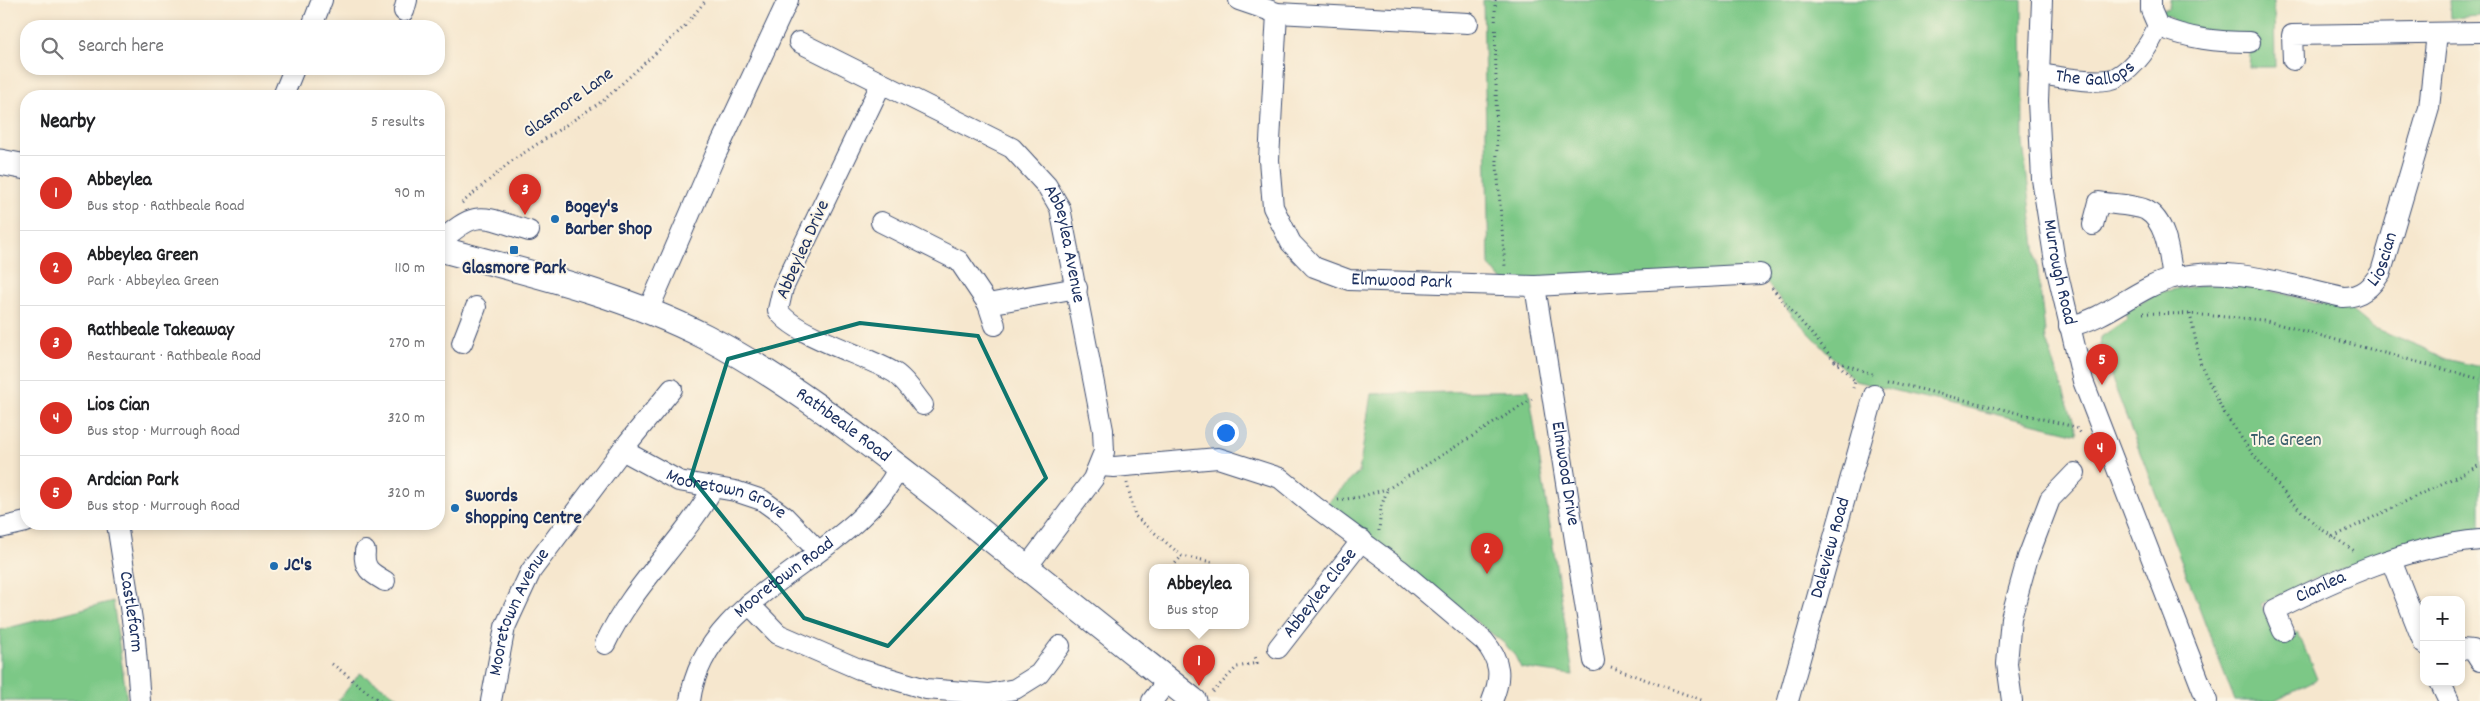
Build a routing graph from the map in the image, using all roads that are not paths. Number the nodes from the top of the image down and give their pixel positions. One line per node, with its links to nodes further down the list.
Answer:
1 (322, 0): 7 (street)
2 (788, 0): 32 (street)
3 (1239, 0): 6 (street)
4 (2042, 0): 15 (street, Murrough Road)
5 (2151, 0): 9 (street)
6 (1277, 13): 8 (street); 28 (street, Elmwood Park)
7 (314, 20)
8 (1468, 23)
9 (2158, 26): 13 (street); 15 (street, The Gallops)
10 (2437, 32): 11 (street); 14 (street); 27 (street, Lioscian)
11 (2480, 32)
12 (800, 42): 17 (street, Abbeylea Avenue)
13 (2250, 42)
14 (2293, 60)
15 (2039, 74): 34 (street, Murrough Road)
16 (292, 75): 18 (street)
17 (881, 84): 29 (street, Abbeylea Avenue); 38 (street, Abbeylea Drive)
18 (285, 90)
19 (0, 162): 20 (main road)
20 (20, 166)
21 (881, 222): 30 (street)
22 (2093, 225): 27 (street)
23 (529, 232): 24 (street)
24 (445, 237)
25 (445, 251): 32 (main road, Rathbeale Road)
26 (1760, 274): 28 (street, Elmwood Park)
27 (2173, 278): 34 (street, Lioscian)
28 (1535, 286): 61 (street, Elmwood Drive)
29 (1077, 288): 30 (street); 40 (street, Abbeylea Avenue)
30 (988, 304): 33 (street)
31 (476, 307): 35 (street)
32 (648, 310): 41 (main road, Rathbeale Road)
33 (995, 325)
34 (2069, 326): 73 (street, Murrough Road)
35 (462, 343)
36 (672, 389): 39 (street, Mooretown Avenue)
37 (1874, 395): 71 (street, Daleview Road)
38 (923, 405)
39 (622, 450): 43 (street, Mooretown Grove); 67 (street, Mooretown Avenue)
40 (1100, 466): 47 (street); 52 (street, Abbeylea Avenue)
41 (899, 467): 49 (street, Mooretown Road); 52 (main road, Rathbeale Road)
42 (2075, 473): 72 (street)
43 (713, 488): 49 (street, Mooretown Grove); 57 (street)
44 (20, 523): 45 (street)
45 (0, 528)
46 (118, 530): 66 (street, Castlefarm)
47 (1362, 540): 59 (street, Abbeylea Close); 70 (street)
48 (2480, 540): 51 (street, Cianlea)
49 (818, 551): 54 (street, Mooretown Road)
50 (365, 552): 53 (street)
51 (2383, 563): 55 (street, Cianlea); 56 (street)
52 (1027, 567): 63 (main road, Rathbeale Road)
53 (385, 581)
54 (749, 604): 58 (street); 68 (street, Mooretown Road)
55 (2283, 631)
56 (2422, 641)
57 (605, 644)
58 (1060, 646)
59 (1278, 648)
60 (2465, 649): 62 (street)
61 (1594, 661)
62 (2480, 661)
63 (1168, 680): 65 (main road, Rathbeale Road); 69 (street)
64 (2442, 686): 74 (street)
65 (1202, 698)
66 (140, 701)
67 (491, 701)
68 (690, 701)
69 (1152, 701)
70 (1492, 701)
71 (1788, 701)
72 (2012, 701)
73 (2207, 701)
74 (2449, 701)

